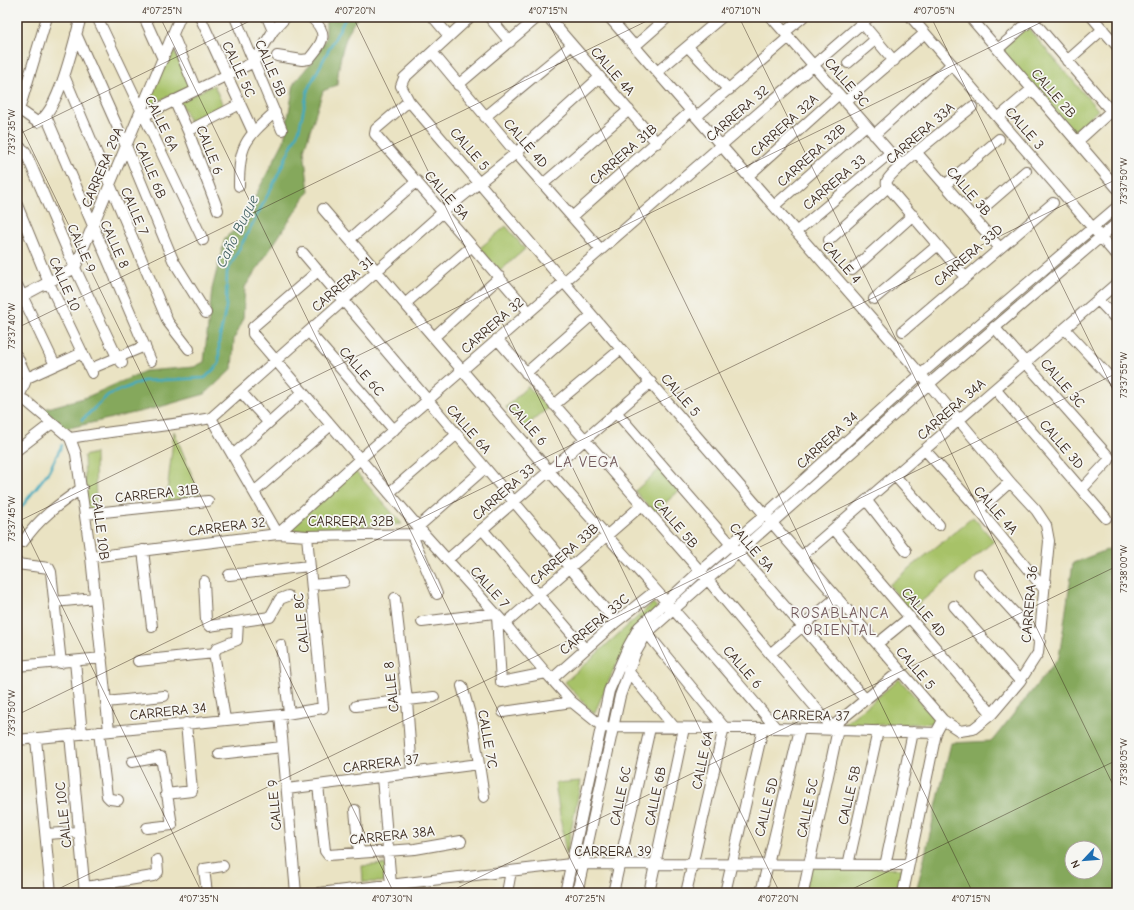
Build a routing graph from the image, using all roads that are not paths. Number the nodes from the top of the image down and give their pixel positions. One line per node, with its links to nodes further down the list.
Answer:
1 (47, 17): 62 (street)
2 (81, 17): 29 (street)
3 (97, 17): 65 (street, CALLE 6A)
4 (144, 17): 42 (street)
5 (180, 17): 30 (street, CARRERA 29A)
6 (200, 17): 50 (street, CALLE 5C)
7 (235, 17): 45 (street, CALLE 5B)
8 (267, 17): 27 (street)
9 (286, 17): 27 (street)
10 (311, 17): 41 (street)
11 (433, 17): 32 (street)
12 (470, 17): 32 (street)
13 (489, 17): 34 (street)
14 (538, 17): 34 (street)
15 (548, 17): 35 (street, CALLE 4A)
16 (668, 17): 36 (street)
17 (722, 17): 38 (street)
18 (771, 17): 31 (street, CALLE 3C)
19 (803, 17): 31 (street, CARRERA 31B)
20 (911, 17): 28 (street, CALLE 3)
21 (970, 17): 39 (street, CALLE 2B)
22 (1092, 17): 26 (street)
23 (613, 18): 36 (street, CALLE 4)
24 (1031, 18): 39 (street); 44 (street)
25 (866, 20): 33 (street); 48 (street, CARRERA 32)
26 (1103, 29): 37 (street); 44 (street)
27 (273, 32): 45 (street)
28 (925, 33): 43 (street, CARRERA 32A); 47 (street, CALLE 3)
29 (76, 34): 52 (street); 80 (street, CALLE 6B)
30 (173, 34): 42 (street, CARRERA 29A); 55 (street)
31 (787, 35): 48 (street, CALLE 3C); 56 (street, CARRERA 31B)
32 (449, 36): 40 (street)
33 (876, 39): 43 (street); 46 (street)
34 (510, 42): 53 (street)
35 (572, 45): 51 (street, CALLE 4A); 69 (street)
36 (635, 46): 49 (street, CALLE 4)
37 (1117, 46)
38 (688, 47): 49 (street); 56 (street)
39 (998, 49): 54 (street, CALLE 2B)
40 (432, 52): 53 (street, CALLE 4D); 59 (street, CALLE 5)
41 (277, 56)
42 (163, 59): 65 (street, CARRERA 29A)
43 (894, 61): 57 (street, CARRERA 32A)
44 (1068, 61): 67 (street)
45 (254, 62): 50 (street); 64 (street, CALLE 5B)
46 (848, 63)
47 (952, 64): 70 (street, CALLE 3); 75 (street)
48 (813, 65): 57 (street, CALLE 3C); 81 (street, CARRERA 32)
49 (657, 72): 66 (street, CALLE 4)
50 (227, 76): 55 (street); 60 (street, CALLE 5C)
51 (600, 77): 63 (street, CALLE 4A); 82 (street, CARRERA 31)
52 (65, 78): 68 (street); 93 (street, CALLE 7)
53 (458, 85): 69 (street, CALLE 4D)
54 (1032, 89): 70 (street); 77 (street, CALLE 2B)
55 (196, 90): 58 (street)
56 (729, 90): 66 (street, CARRERA 31B)
57 (842, 98): 71 (street, CALLE 3C); 87 (street, CARRERA 32A)
58 (174, 100): 65 (street); 73 (street, CALLE 6)
59 (409, 100): 88 (street, CALLE 5A); 89 (street, CALLE 5)
60 (240, 104): 73 (street); 74 (street, CALLE 5C)
61 (972, 108): 84 (street, CARRERA 33A)
62 (18, 109): 68 (street)
63 (629, 110): 78 (street, CALLE 4A); 90 (street)
64 (275, 112): 72 (street, CALLE 5B); 74 (street)
65 (142, 113): 80 (street, CARRERA 29A); 112 (street, CALLE 6A)
66 (694, 114): 78 (street, CARRERA 31B); 81 (street, CALLE 4)
67 (1114, 114): 77 (street)
68 (46, 116): 107 (street, CALLE 8)
69 (485, 117): 82 (street, CALLE 4D)
70 (998, 118): 108 (street, CALLE 3)
71 (866, 125): 75 (street, CALLE 3C); 98 (street, CARRERA 32B)
72 (282, 130)
73 (188, 131): 101 (street, CALLE 6)
74 (253, 132): 94 (street)
75 (874, 135): 83 (street, CALLE 3C)
76 (999, 139): 92 (street)
77 (1078, 140): 95 (street, CALLE 2B)
78 (657, 143): 104 (street, CARRERA 31B)
79 (17, 145): 120 (street, CALLE 9)
80 (126, 146): 93 (street, CARRERA 29A); 136 (street, CALLE 6B)
81 (721, 146): 87 (street, CALLE 4); 117 (street, CARRERA 32)
82 (516, 153): 89 (street, CARRERA 31); 90 (street, CALLE 4D)
83 (890, 153): 85 (street, CALLE 3C); 109 (street, CARRERA 33)
84 (917, 153): 85 (street, CARRERA 33A); 92 (street, CALLE 3B)
85 (902, 166): 91 (street, CARRERA 33A)
86 (1026, 171): 105 (street)
87 (748, 176): 98 (street, CALLE 4)
88 (417, 181): 102 (street, CALLE 5A); 111 (street)
89 (480, 182): 102 (street, CARRERA 31); 126 (street, CALLE 5)
90 (543, 184): 104 (street, CALLE 4D)
91 (888, 184): 103 (street); 113 (street, CARRERA 33A)
92 (945, 185): 105 (street, CALLE 3B)
93 (109, 186): 107 (street, CARRERA 29A); 146 (street, CALLE 7)
94 (239, 186)
95 (1117, 188)
96 (1053, 203): 116 (street, CARRERA 33D)
97 (17, 205): 127 (street, CALLE 10)
98 (774, 206): 109 (street, CALLE 4)
99 (1117, 207): 108 (street, CARRERA 34)
100 (323, 209): 111 (street, CALLE 6)
101 (218, 210)
102 (443, 212): 115 (street, CALLE 5A); 123 (street, CARRERA 31)
103 (913, 215): 114 (street); 122 (street)
104 (572, 217): 117 (street, CALLE 4D)
105 (973, 217): 116 (street, CALLE 3B)
106 (1117, 223): 110 (street, CARRERA 34)
107 (92, 227): 120 (street, CARRERA 29A); 145 (street, CALLE 8)
108 (1092, 228): 110 (street, CALLE 3); 157 (street, CARRERA 34)
109 (796, 232): 157 (street, CALLE 4)
110 (1100, 238): 119 (street, CALLE 3); 139 (street, CARRERA 34)
111 (350, 239): 123 (street, CALLE 6)
112 (203, 240)
113 (829, 240)
114 (938, 245): 125 (street); 131 (street)
115 (472, 246): 124 (street, CALLE 5A); 134 (street)
116 (999, 247): 125 (street, CARRERA 33D)
117 (601, 250): 126 (street, CARRERA 32)
118 (303, 253): 121 (street, CALLE 6A)
119 (1117, 256)
120 (75, 268): 127 (street); 150 (street, CALLE 9)
121 (318, 270): 133 (street, CALLE 6A); 151 (street, CALLE 7)
122 (852, 270)
123 (378, 271): 133 (street, CARRERA 31); 134 (street, CALLE 6)
124 (500, 277): 135 (street, CALLE 5A); 143 (street)
125 (965, 277): 141 (street, CARRERA 33D)
126 (565, 281): 135 (street, CARRERA 32); 137 (street, CALLE 5)
127 (49, 283): 130 (street); 148 (street, CALLE 10)
128 (1117, 283): 132 (street, CARRERA 34A)
129 (17, 285): 130 (street)
130 (20, 297): 154 (street)
131 (874, 298)
132 (1098, 300): 138 (street); 140 (street, CARRERA 34A)
133 (344, 301): 142 (street, CARRERA 31); 166 (street, CALLE 6A)
134 (406, 303): 143 (street, CALLE 6)
135 (529, 312): 144 (street, CARRERA 32)
136 (206, 313)
137 (592, 315): 147 (street, CALLE 5); 156 (street)
138 (1117, 320)
139 (994, 327): 153 (street, CALLE 3C); 160 (street, CARRERA 34)
140 (1065, 329): 153 (street, CARRERA 34A); 161 (street)
141 (903, 331)
142 (309, 332): 151 (street, CARRERA 31); 174 (street, CALLE 6C)
143 (434, 336): 155 (street, CALLE 6)
144 (497, 339): 155 (street, CARRERA 32); 156 (street, CALLE 5B)
145 (145, 346): 150 (street); 152 (street, CALLE 8)
146 (189, 349)
147 (621, 349): 159 (street, CALLE 5); 167 (street)
148 (82, 353): 150 (street, CALLE 10); 154 (street)
149 (17, 356): 158 (street)
150 (120, 360)
151 (276, 360): 163 (street, CARRERA 31); 164 (street, CALLE 7)
152 (151, 361)
153 (1026, 362): 162 (street, CARRERA 34A); 187 (street, CALLE 3C)
154 (54, 365): 158 (street)
155 (462, 370): 166 (street, CARRERA 32); 183 (street, CALLE 6)
156 (526, 373): 167 (street, CALLE 5B)
157 (921, 374): 160 (street, CALLE 4); 196 (street, CARRERA 34)
158 (27, 378): 165 (street)
159 (651, 382): 168 (street, CARRERA 33); 196 (street, CALLE 5)
160 (929, 384): 170 (street, CALLE 4); 198 (street, CARRERA 34)
161 (1117, 385)
162 (995, 389): 170 (street, CARRERA 34A); 187 (street, CALLE 3D)
163 (241, 392): 169 (street, CARRERA 31); 171 (street)
164 (303, 392): 171 (street); 173 (street, CALLE 7)
165 (20, 399): 172 (street)
166 (427, 401): 174 (street, CARRERA 32); 175 (street, CALLE 6A)
167 (554, 405): 177 (street, CALLE 5B)
168 (616, 412): 177 (street, CARRERA 33); 208 (street, CALLE 5A)
169 (211, 418): 176 (street); 180 (street)
170 (960, 421): 179 (street, CARRERA 34A); 185 (street, CALLE 4)
171 (268, 422): 180 (street)
172 (52, 423): 176 (street); 178 (street)
173 (331, 425): 181 (street, CALLE 7); 188 (street)
174 (394, 430): 181 (street, CARRERA 32)
175 (456, 435): 182 (street, CALLE 6A); 189 (street)
176 (70, 438): 186 (street, CALLE 10B)
177 (584, 440): 183 (street, CARRERA 33); 193 (street, CALLE 5B)
178 (17, 450)
179 (924, 450): 184 (street, CARRERA 34A); 194 (street, CALLE 4A)
180 (233, 455): 188 (street)
181 (360, 459): 189 (street, CALLE 7); 204 (street, CARRERA 32)
182 (485, 468): 192 (street, CALLE 6A); 203 (street)
183 (548, 470): 192 (street, CARRERA 33); 206 (street, CALLE 6)
184 (895, 476): 191 (street, CARRERA 34A); 199 (street)
185 (1010, 482): 194 (street); 202 (street, CALLE 4)
186 (82, 488): 195 (street, CALLE 10B); 207 (street)
187 (1082, 489): 197 (street, CALLE 3D)
188 (254, 492): 204 (street)
189 (389, 493): 203 (street, CALLE 7)
190 (208, 501): 195 (street, CARRERA 31B)
191 (867, 501): 201 (street, CARRERA 34A); 210 (street)
192 (514, 502): 200 (street, CARRERA 33); 217 (street, CALLE 6A)
193 (642, 505): 206 (street, CARRERA 33B); 218 (street, CALLE 5B)
194 (979, 510): 225 (street, CALLE 4A)
195 (85, 514): 213 (street, CALLE 10B)
196 (766, 514): 198 (street, CALLE 5); 208 (street, CARRERA 34)
197 (1106, 518)
198 (773, 523): 211 (street, CARRERA 34); 212 (street, CALLE 5)
199 (939, 525)
200 (482, 529): 214 (street, CARRERA 33); 228 (street)
201 (834, 529): 212 (street, CARRERA 34A); 237 (street, CALLE 4D)
202 (1048, 529): 225 (street, CARRERA 36)
203 (418, 532): 205 (street, CARRERA 32B); 214 (street, CALLE 7); 227 (street)
204 (278, 534): 205 (street, CARRERA 32B); 209 (street, CARRERA 32)
205 (307, 536): 216 (street, CALLE 8C)
206 (607, 536): 217 (street, CARRERA 33B); 226 (street, CALLE 6)
207 (23, 542)
208 (731, 544): 211 (street, CALLE 5A); 218 (street, CARRERA 34)
209 (143, 550): 213 (street, CARRERA 32); 243 (street)
210 (906, 551)
211 (739, 553): 221 (street, CARRERA 34); 242 (street, CALLE 5A)
212 (802, 556): 230 (street, CALLE 5)
213 (91, 557): 231 (street, CALLE 10B)
214 (447, 560): 236 (street, CALLE 7)
215 (17, 564): 233 (street)
216 (309, 566): 220 (street); 224 (street, CALLE 8C)
217 (571, 567): 228 (street, CARRERA 33B); 240 (street, CALLE 6A)
218 (700, 571): 221 (street, CALLE 5B); 234 (street, CARRERA 34)
219 (979, 574): 245 (street)
220 (229, 575)
221 (707, 579): 234 (street, CARRERA 34); 250 (street, CALLE 5B)
222 (204, 581): 238 (street)
223 (344, 582): 224 (street)
224 (312, 585): 268 (street, CALLE 8C)
225 (1044, 589): 245 (street, CARRERA 36)
226 (655, 592): 234 (street, CALLE 6); 240 (street, CARRERA 33C)
227 (437, 594)
228 (539, 595): 241 (street, CARRERA 33B); 248 (street)
229 (288, 596): 238 (street)
230 (837, 597): 242 (street); 246 (street, CALLE 5)
231 (94, 598): 233 (street); 251 (street, CALLE 10B)
232 (395, 598): 263 (street, CALLE 8)
233 (54, 602): 254 (street)
234 (669, 606): 244 (street, CARRERA 34); 275 (street, CARRERA 34); 281 (street, CALLE 6)
235 (954, 606): 259 (street)
236 (495, 614): 239 (street); 241 (street, CALLE 7); 258 (street)
237 (910, 617): 246 (street); 271 (street, CALLE 4D)
238 (238, 622): 249 (street)
239 (422, 622)
240 (616, 622): 248 (street, CARRERA 33C)
241 (505, 624): 258 (street, CALLE 7)
242 (802, 626): 250 (street); 264 (street, CALLE 5A)
243 (152, 627)
244 (647, 633): 256 (street, CARRERA 34); 279 (street, CALLE 6A)
245 (1040, 641): 259 (street, CARRERA 36)
246 (877, 644): 257 (street, CALLE 5)
247 (281, 645): 270 (street, CALLE 9)
248 (585, 649): 258 (street, CARRERA 33C)
249 (214, 653): 253 (street); 272 (street)
250 (770, 654): 283 (street, CALLE 5B)
251 (102, 658): 252 (street); 265 (street, CALLE 10B)
252 (75, 661): 254 (street); 288 (street)
253 (138, 661)
254 (61, 663): 255 (street)
255 (17, 666)
256 (628, 671): 276 (street, CARRERA 34); 278 (street)
257 (900, 671): 264 (street); 273 (street, CALLE 5)
258 (549, 676): 266 (street, CALLE 7)
259 (1020, 681): 271 (street, CARRERA 36)
260 (462, 686): 295 (street, CALLE 7C)
261 (164, 696): 265 (street)
262 (434, 697): 263 (street)
263 (407, 700): 267 (street); 296 (street, CALLE 8)
264 (866, 700): 283 (street)
265 (106, 702): 285 (street, CALLE 10B)
266 (572, 702): 269 (street); 275 (street, CALLE 7)
267 (356, 706)
268 (323, 708): 270 (street, CARRERA 34)
269 (503, 712)
270 (284, 714): 272 (street, CARRERA 34); 292 (street, CALLE 9)
271 (992, 714): 273 (street)
272 (225, 719): 274 (street, CARRERA 34)
273 (943, 720): 287 (street)
274 (186, 723): 285 (street, CARRERA 34); 300 (street)
275 (603, 727): 276 (street, CARRERA 37); 311 (street)
276 (613, 728): 277 (street, CARRERA 37); 312 (street)
277 (650, 728): 278 (street, CARRERA 37); 313 (street, CALLE 6C)
278 (679, 728): 279 (street, CARRERA 37); 314 (street, CALLE 6B)
279 (724, 728): 280 (street, CARRERA 37); 315 (street, CALLE 6A)
280 (763, 728): 281 (street, CARRERA 37); 316 (street)
281 (776, 728): 282 (street, CARRERA 37)
282 (800, 729): 283 (street, CARRERA 37); 317 (street, CALLE 5D)
283 (834, 729): 284 (street, CARRERA 37); 318 (street, CALLE 5C)
284 (878, 730): 286 (street, CARRERA 37); 319 (street, CALLE 5B)
285 (104, 732): 288 (street, CARRERA 34); 302 (street, CALLE 10B)
286 (913, 732): 287 (street, CARRERA 37); 322 (street)
287 (936, 732): 320 (street)
288 (82, 734): 289 (street, CARRERA 34)
289 (70, 735): 290 (street, CARRERA 34); 305 (street, CALLE 10C)
290 (36, 739): 291 (street, CARRERA 34); 306 (street)
291 (17, 740)
292 (282, 747): 293 (street); 299 (street, CALLE 9)
293 (219, 754)
294 (132, 762): 300 (street)
295 (479, 764): 296 (street, CARRERA 37); 301 (street, CALLE 7C)
296 (412, 773): 297 (street, CARRERA 37)
297 (382, 777): 298 (street, CARRERA 37); 308 (street)
298 (318, 785): 299 (street, CARRERA 37); 309 (street, CARRERA 38A)
299 (287, 789): 328 (street, CALLE 9)
300 (166, 794): 304 (street)
301 (484, 797)
302 (118, 800)
303 (355, 810): 309 (street)
304 (147, 828)
305 (78, 832): 306 (street); 325 (street, CALLE 10C)
306 (46, 834): 326 (street)
307 (461, 841): 308 (street, CARRERA 38A)
308 (387, 852): 309 (street, CARRERA 38A); 324 (street)
309 (359, 853)
310 (157, 860): 325 (street)
311 (571, 864): 312 (street, CARRERA 39); 323 (street, CARRERA 39); 331 (street)
312 (584, 864): 313 (street, CARRERA 39); 332 (street)
313 (620, 864): 314 (street, CARRERA 39); 333 (street, CALLE 6C)
314 (655, 865): 315 (street, CARRERA 39); 334 (street, CALLE 6B)
315 (693, 865): 316 (street, CARRERA 39); 335 (street, CALLE 6A)
316 (732, 865): 317 (street, CARRERA 39); 336 (street)
317 (767, 865): 318 (street, CARRERA 39); 337 (street, CALLE 5D)
318 (810, 865): 319 (street, CARRERA 39); 338 (street, CALLE 5C)
319 (848, 865): 322 (street, CARRERA 39)
320 (908, 865): 322 (street, CARRERA 39); 339 (street)
321 (223, 866): 327 (street)
322 (885, 866)
323 (511, 871): 324 (street, CARRERA 39); 330 (street)
324 (391, 885): 329 (street, CARRERA 39)
325 (85, 890)
326 (51, 893)
327 (207, 893)
328 (296, 893)
329 (319, 893)
330 (507, 893)
331 (565, 893)
332 (577, 893)
333 (613, 893)
334 (649, 893)
335 (686, 893)
336 (726, 893)
337 (761, 893)
338 (803, 893)
339 (902, 893)

